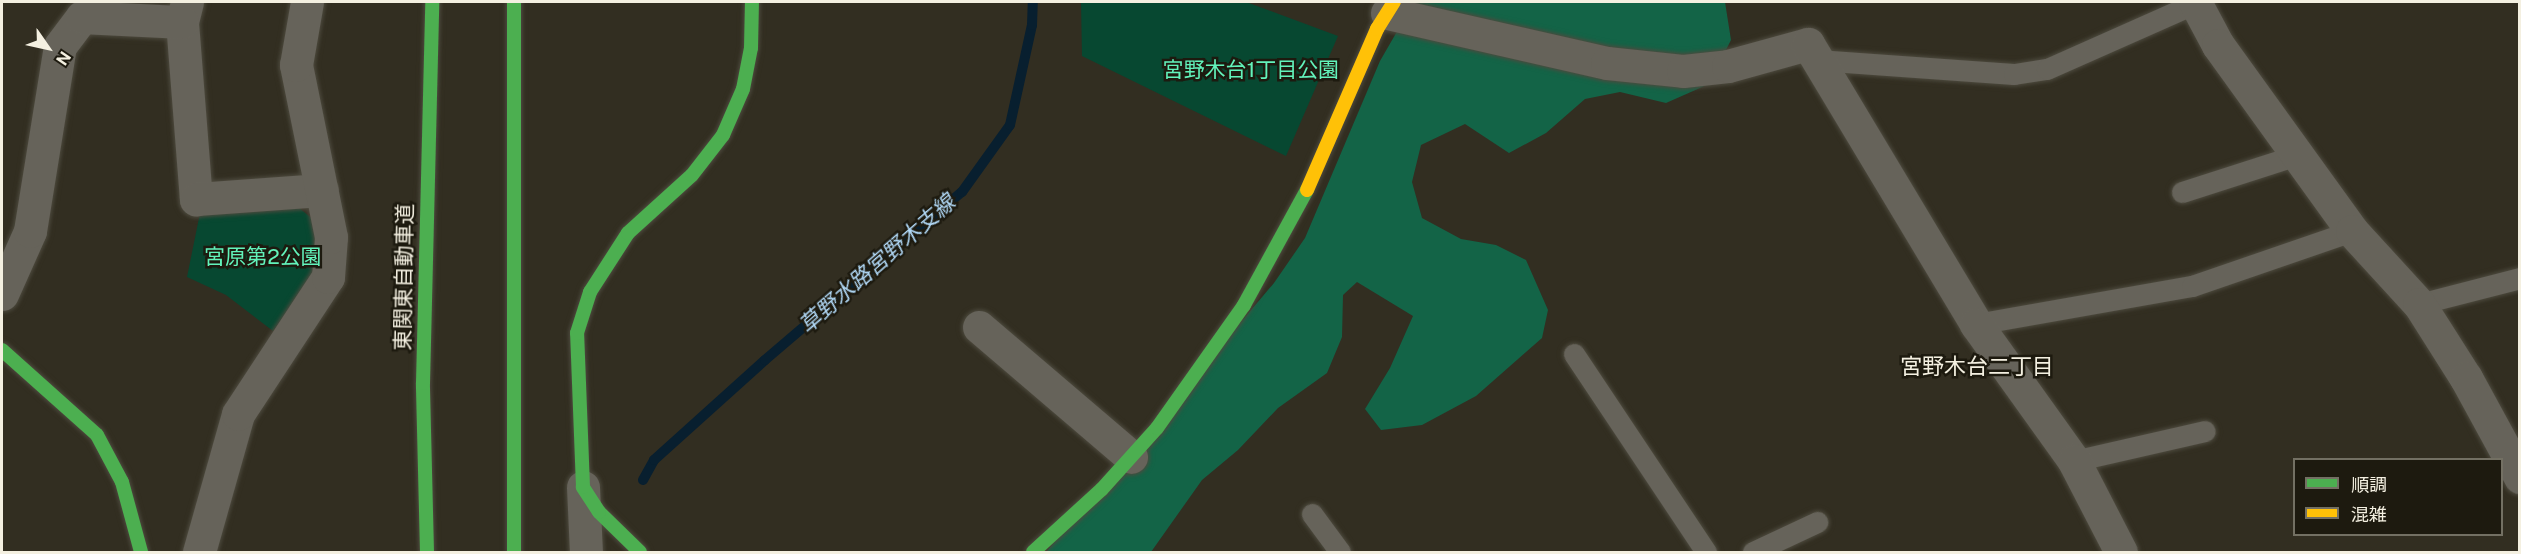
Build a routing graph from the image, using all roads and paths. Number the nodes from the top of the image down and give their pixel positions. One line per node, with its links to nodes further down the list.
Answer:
1 (307, 2): 10 (street)
2 (432, 2): 29 (main road, 東関東自動車道)
3 (514, 2): 30 (main road)
4 (752, 2): 24 (main road)
5 (2196, 2): 8 (lane); 9 (street)
6 (1390, 7): 8 (street); 21 (main road)
7 (184, 12): 10 (street); 14 (street)
8 (1817, 60): 16 (street)
9 (2297, 155): 11 (lane); 12 (street)
10 (322, 190): 28 (street)
11 (2182, 192)
12 (2352, 231): 15 (street); 16 (lane)
13 (2520, 278): 15 (lane)
14 (2, 294)
15 (2419, 304): 23 (street)
16 (1976, 324): 22 (street)
17 (979, 327): 21 (street)
18 (2, 350): 27 (main road)
19 (1574, 354): 35 (lane)
20 (2205, 431): 22 (lane)
21 (1131, 457): 33 (main road)
22 (2074, 461): 37 (street)
23 (2520, 477)
24 (583, 487): 31 (street); 32 (main road)
25 (1312, 514): 34 (lane)
26 (1817, 522): 36 (lane)
27 (141, 552)
28 (198, 552)
29 (427, 552)
30 (514, 552)
31 (586, 552)
32 (640, 552)
33 (1034, 552)
34 (1340, 552)
35 (1706, 552)
36 (1753, 552)
37 (2121, 552)

